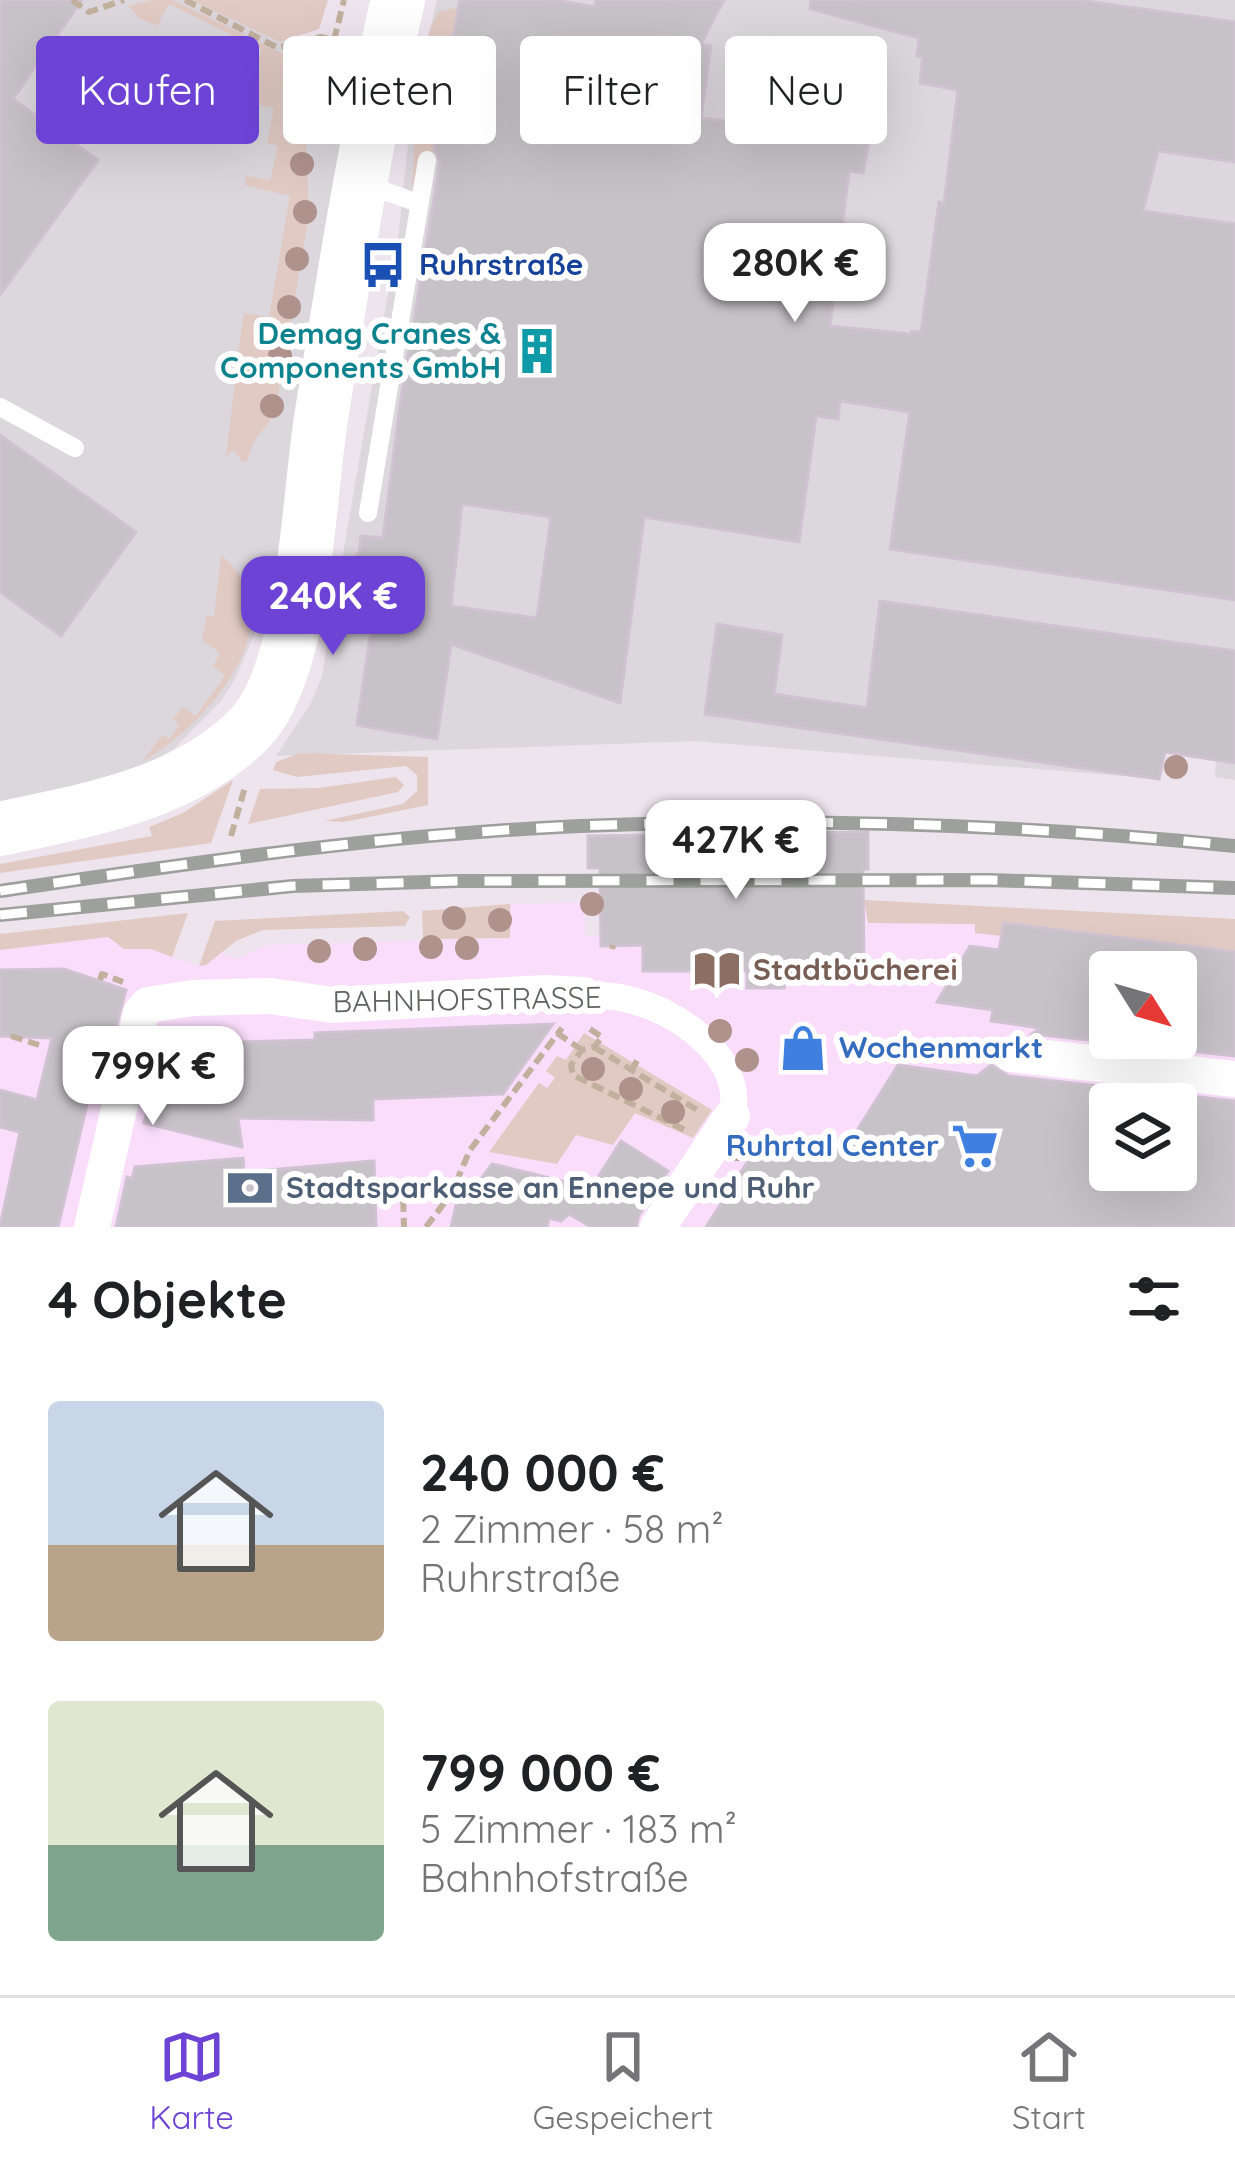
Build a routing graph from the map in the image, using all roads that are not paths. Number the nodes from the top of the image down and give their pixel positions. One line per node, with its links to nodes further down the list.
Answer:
1 (398, 0): 3 (main road)
2 (428, 160): 4 (lane)
3 (360, 183): 4 (lane); 8 (main road)
4 (418, 203): 7 (lane)
5 (0, 407): 6 (lane)
6 (75, 448)
7 (368, 513)
8 (0, 829)
9 (584, 995): 12 (street, BAHNHOFSTRASSE); 13 (street, BAHNHOFSTRASSE)
10 (999, 1053): 11 (street)
11 (1235, 1079)
12 (715, 1124): 14 (street)
13 (92, 1227)
14 (658, 1227)

